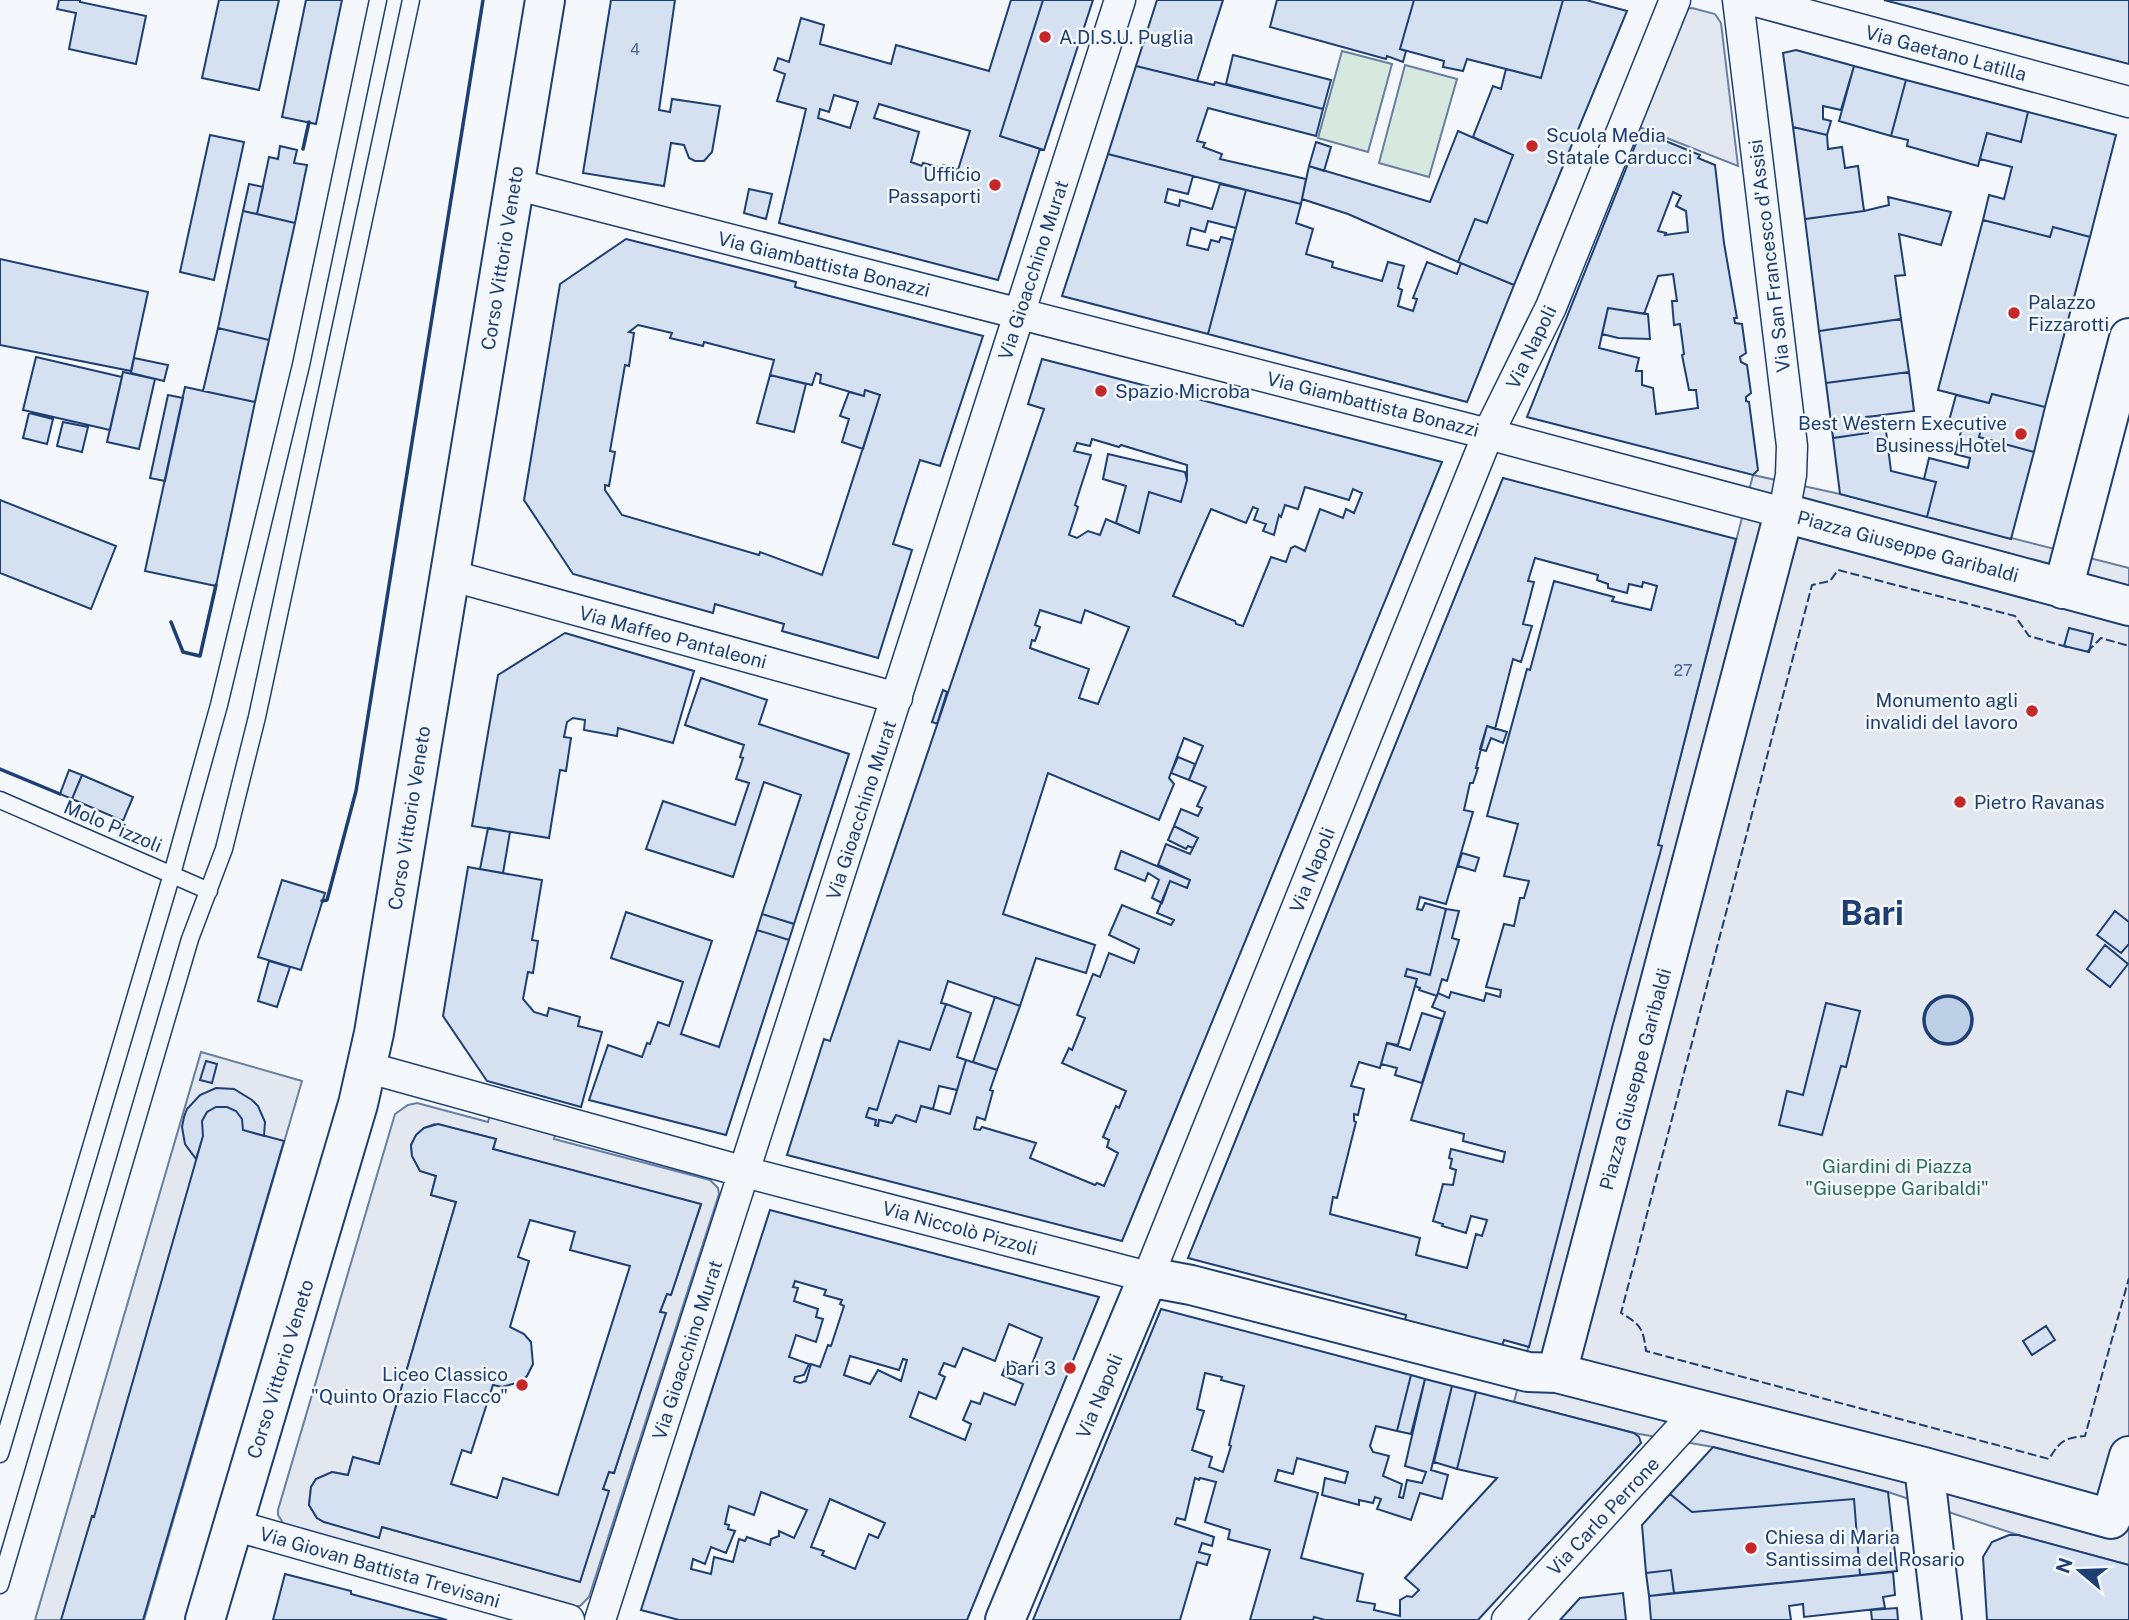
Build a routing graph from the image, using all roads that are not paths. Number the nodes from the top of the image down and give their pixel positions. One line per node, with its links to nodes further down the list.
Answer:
1 (378, 0): 18 (lane)
2 (411, 0): 19 (lane)
3 (545, 0): 8 (street, Corso Vittorio Veneto)
4 (1120, 0): 9 (street, Via Gioacchino Murat)
5 (1675, 0): 11 (street, Via Napoli)
6 (1754, 1): 7 (street, Via Gaetano Latilla); 12 (street, Via San Francesco d'Assisi)
7 (2129, 102)
8 (514, 184): 9 (street, Via Giambattista Bonazzi); 13 (street, Corso Vittorio Veneto)
9 (1018, 314): 11 (street, Via Giambattista Bonazzi); 16 (street, Via Gioacchino Murat)
10 (2129, 338): 14 (street)
11 (1488, 434): 12 (street, Via Giambattista Bonazzi); 22 (street, Via Napoli)
12 (1784, 513): 14 (street, Piazza Giuseppe Garibaldi); 23 (street, Piazza Giuseppe Garibaldi)
13 (449, 575): 16 (street, Via Maffeo Pantaleoni); 20 (street, Corso Vittorio Veneto)
14 (2063, 589): 15 (street, Piazza Giuseppe Garibaldi)
15 (2129, 606)
16 (897, 698): 21 (street, Via Gioacchino Murat)
17 (0, 800): 18 (lane, Molo Pizzoli)
18 (172, 874): 19 (lane, Molo Pizzoli); 25 (lane)
19 (209, 891): 30 (lane)
20 (366, 1067): 21 (street, Via Niccolò Pizzoli); 29 (street, Corso Vittorio Veneto)
21 (745, 1172): 22 (street, Via Niccolò Pizzoli); 33 (street, Via Gioacchino Murat)
22 (1148, 1277): 23 (street, Via Niccolò Pizzoli); 34 (street, Via Napoli)
23 (1557, 1373): 24 (street)
24 (1698, 1410): 27 (street); 35 (street, Via Carlo Perrone)
25 (0, 1454)
26 (2129, 1456): 28 (street)
27 (1924, 1467): 28 (street); 36 (street)
28 (2120, 1524)
29 (233, 1525): 31 (street, Corso Vittorio Veneto); 32 (street, Via Giovan Battista Trevisani)
30 (0, 1585)
31 (205, 1620)
32 (569, 1620)
33 (600, 1620)
34 (1005, 1620)
35 (1507, 1620)
36 (1942, 1620)

